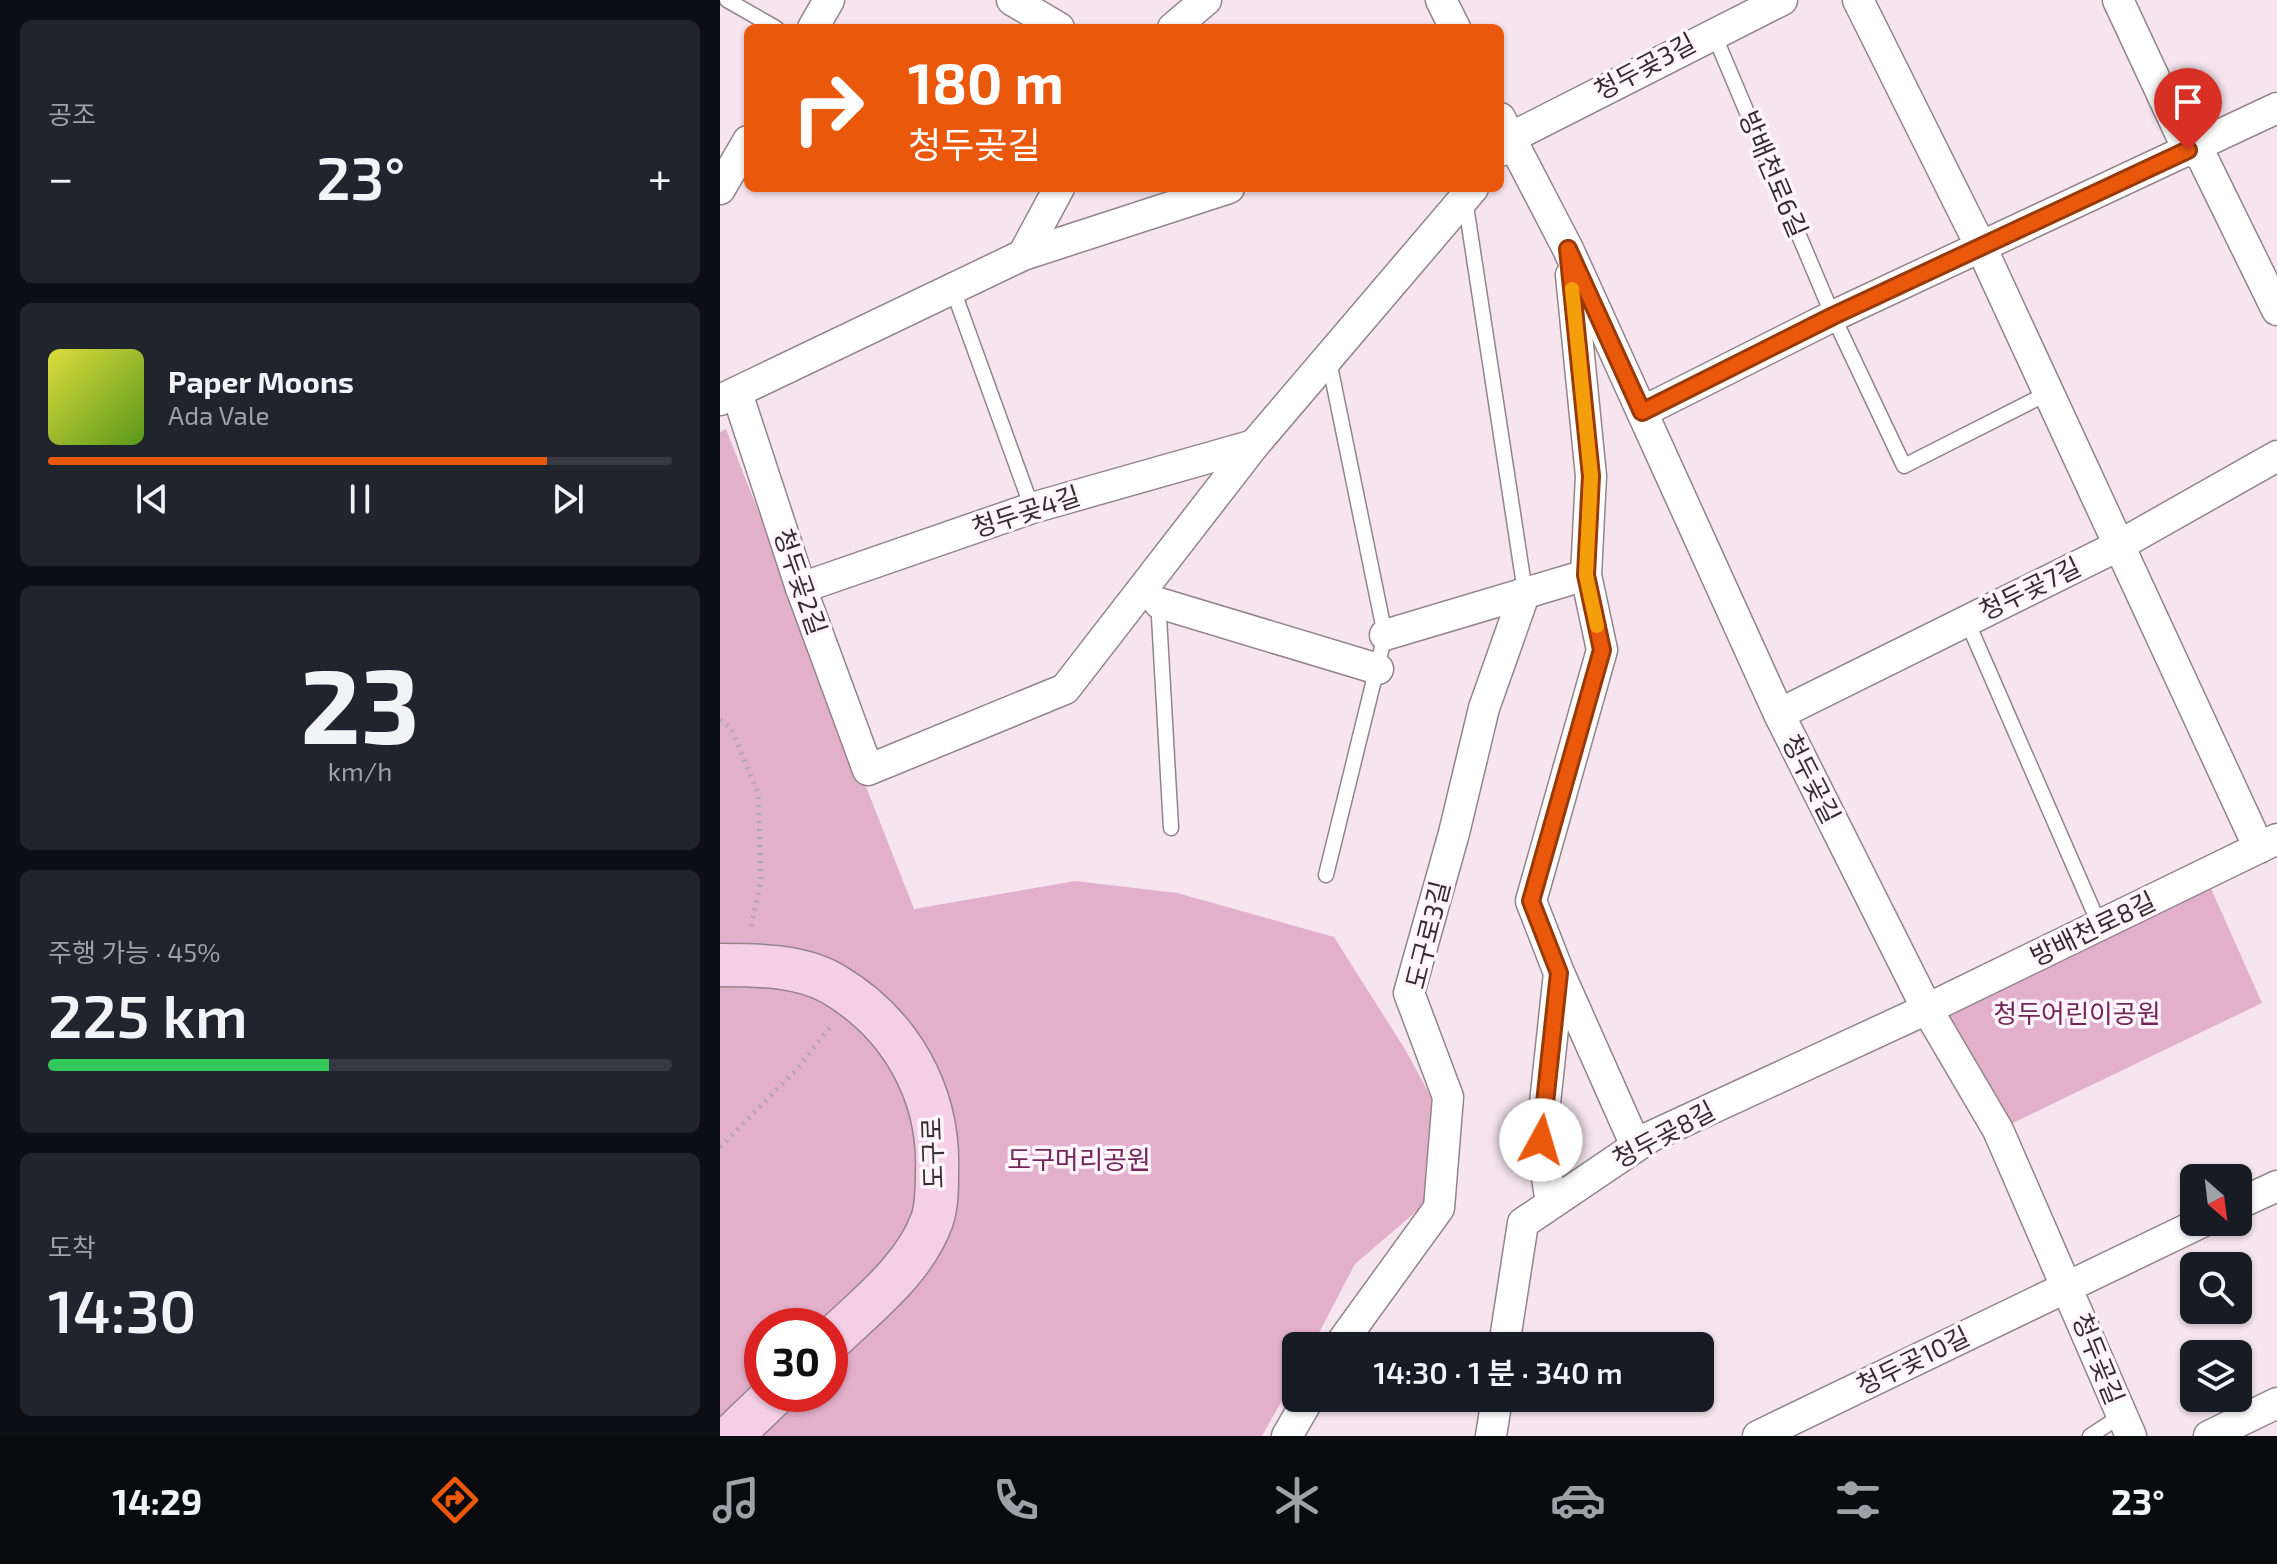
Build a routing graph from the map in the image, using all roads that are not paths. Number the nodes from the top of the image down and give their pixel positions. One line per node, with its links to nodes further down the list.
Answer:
1 (727, 0): 9 (lane)
2 (829, 0): 10 (street)
3 (1012, 0): 11 (street)
4 (1206, 0): 12 (street)
5 (1441, 0): 13 (street)
6 (1782, 0): 14 (street, 청두곶3길)
7 (1858, 0): 25 (street)
8 (2118, 0): 19 (street)
9 (769, 24)
10 (815, 24)
11 (1052, 24)
12 (1178, 24)
13 (1453, 24)
14 (1712, 32): 16 (street, 청두곶3길); 29 (lane, 방배천로6길)
15 (2277, 108): 19 (street)
16 (1504, 133)
17 (1504, 137): 24 (street, 청두곶길)
18 (744, 148): 20 (street)
19 (2188, 150): 25 (street); 28 (street)
20 (720, 189)
21 (1057, 192): 26 (street)
22 (1193, 193): 26 (street, 청두곶2길)
23 (1469, 194): 30 (street); 41 (lane)
24 (1568, 249): 33 (street, 청두곶길); 38 (street)
25 (1982, 249): 29 (street); 31 (street)
26 (1023, 255): 27 (street, 청두곶2길)
27 (952, 286): 32 (street, 청두곶2길); 36 (lane)
28 (2277, 310)
29 (1833, 316): 31 (lane, 방배천로6길); 33 (street)
30 (1329, 361): 34 (street); 43 (lane)
31 (2048, 393): 37 (street)
32 (729, 396): 39 (street, 청두곶2길)
33 (1642, 412): 45 (street, 청두곶길)
34 (1254, 445): 36 (street, 청두곶4길); 40 (street)
35 (2277, 456): 37 (street, 청두곶7길)
36 (1032, 508): 39 (street, 청두곶4길)
37 (2118, 546): 42 (street, 청두곶7길); 47 (street, 방배천로8길)
38 (1586, 575): 41 (street); 51 (street)
39 (801, 588): 40 (street, 청두곶2길)
40 (1156, 589): 44 (street); 46 (lane)
41 (1525, 592): 43 (street); 60 (street, 도구로3길)
42 (1967, 621): 45 (street, 청두곶7길); 49 (lane)
43 (1385, 635): 44 (lane)
44 (1378, 669): 48 (lane)
45 (1779, 714): 52 (street, 청두곶길)
46 (1171, 828)
47 (2268, 843): 49 (street, 방배천로8길)
48 (1326, 875)
49 (2100, 926): 52 (street, 방배천로8길)
50 (731, 965): 59 (street, 도구로)
51 (1559, 973): 53 (street); 56 (street)
52 (1927, 1009): 53 (street, 청두곶8길); 58 (street, 청두곶길)
53 (1636, 1146): 56 (street, 청두곶8길)
54 (2277, 1186): 55 (street)
55 (2252, 1198)
56 (1551, 1203): 61 (street, 청두곶8길)
57 (2180, 1233): 58 (street, 청두곶10길)
58 (2068, 1286): 66 (street, 청두곶길); 70 (street, 청두곶10길)
59 (848, 1324)
60 (1349, 1332)
61 (1506, 1332)
62 (2277, 1403): 72 (street)
63 (756, 1412): 67 (street)
64 (1301, 1412): 68 (street)
65 (1495, 1412): 69 (street)
66 (2126, 1426): 71 (lane)
67 (731, 1436)
68 (1287, 1436)
69 (1491, 1436)
70 (1758, 1436)
71 (2090, 1436)
72 (2209, 1436)

